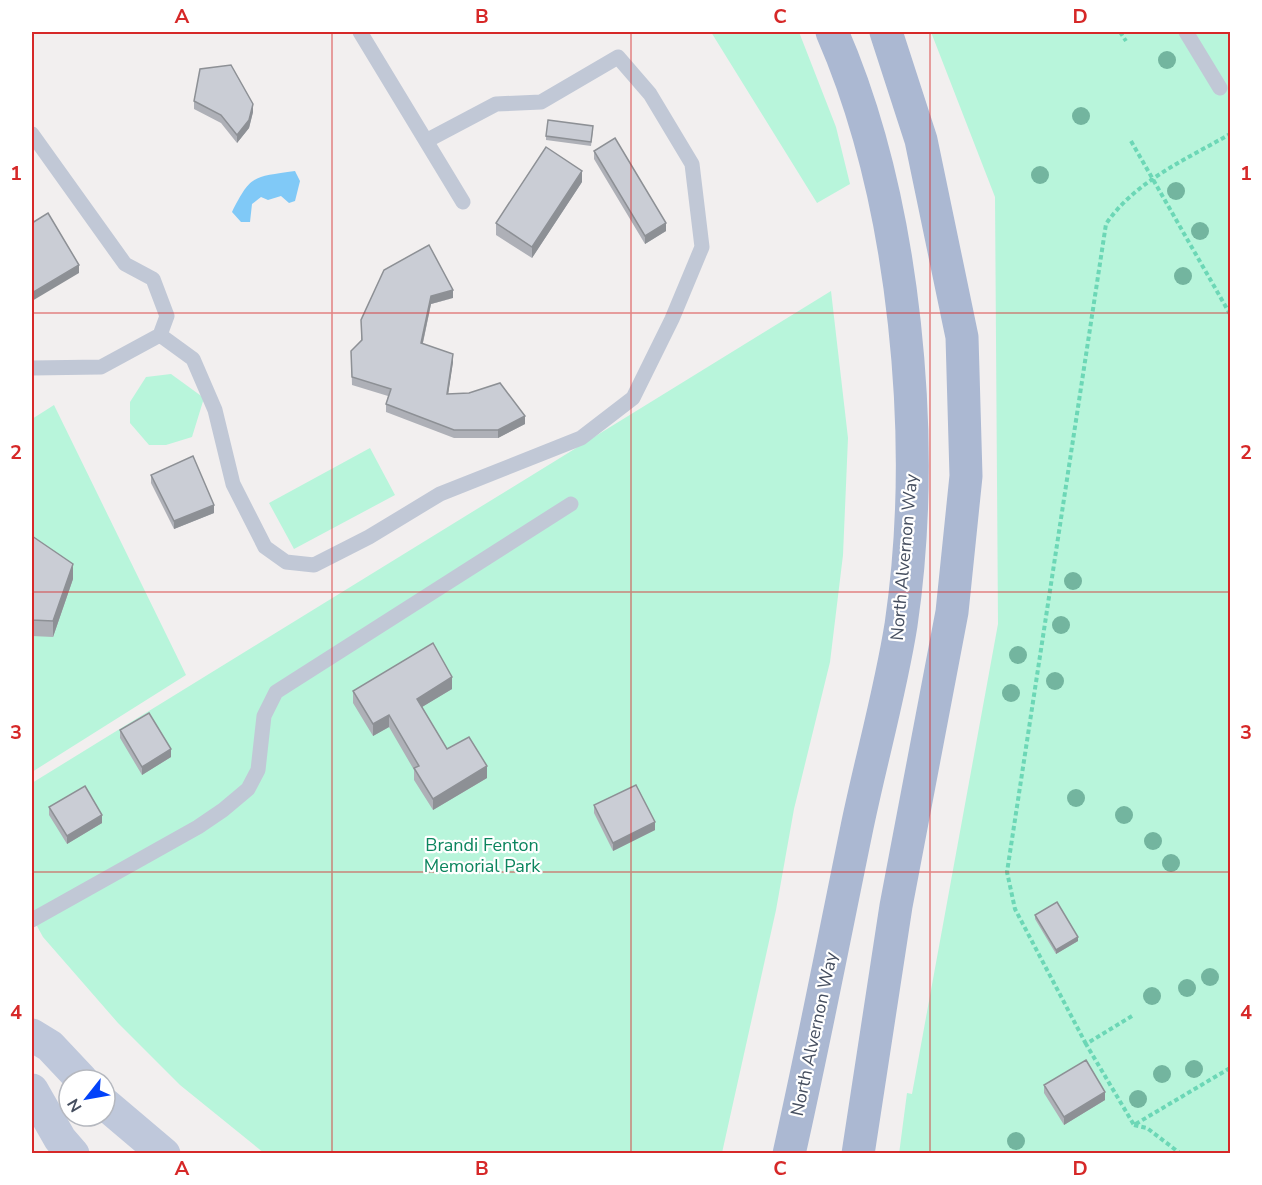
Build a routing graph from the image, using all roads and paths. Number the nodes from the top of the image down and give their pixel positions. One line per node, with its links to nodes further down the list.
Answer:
1 (360, 32): 10 (lane)
2 (832, 32): 29 (main road, North Alvernon Way)
3 (886, 32): 30 (main road)
4 (1120, 32): 6 (path)
5 (1186, 32): 7 (lane)
6 (1126, 41)
7 (1220, 88)
8 (32, 134): 15 (lane)
9 (1230, 134): 12 (path)
10 (426, 141): 13 (lane); 15 (lane)
11 (1131, 141): 12 (path)
12 (1153, 179): 14 (path); 21 (path)
13 (464, 202)
14 (1230, 314)
15 (160, 335): 16 (lane)
16 (32, 368)
17 (571, 504): 18 (lane)
18 (32, 920)
19 (1132, 1016): 21 (path)
20 (32, 1035): 22 (street)
21 (1086, 1044): 26 (path)
22 (71, 1068)
23 (1230, 1068): 26 (path)
24 (32, 1090): 27 (street)
25 (117, 1114): 28 (street)
26 (1134, 1125): 31 (path)
27 (73, 1154)
28 (164, 1154)
29 (789, 1154)
30 (858, 1154)
31 (1181, 1154)

